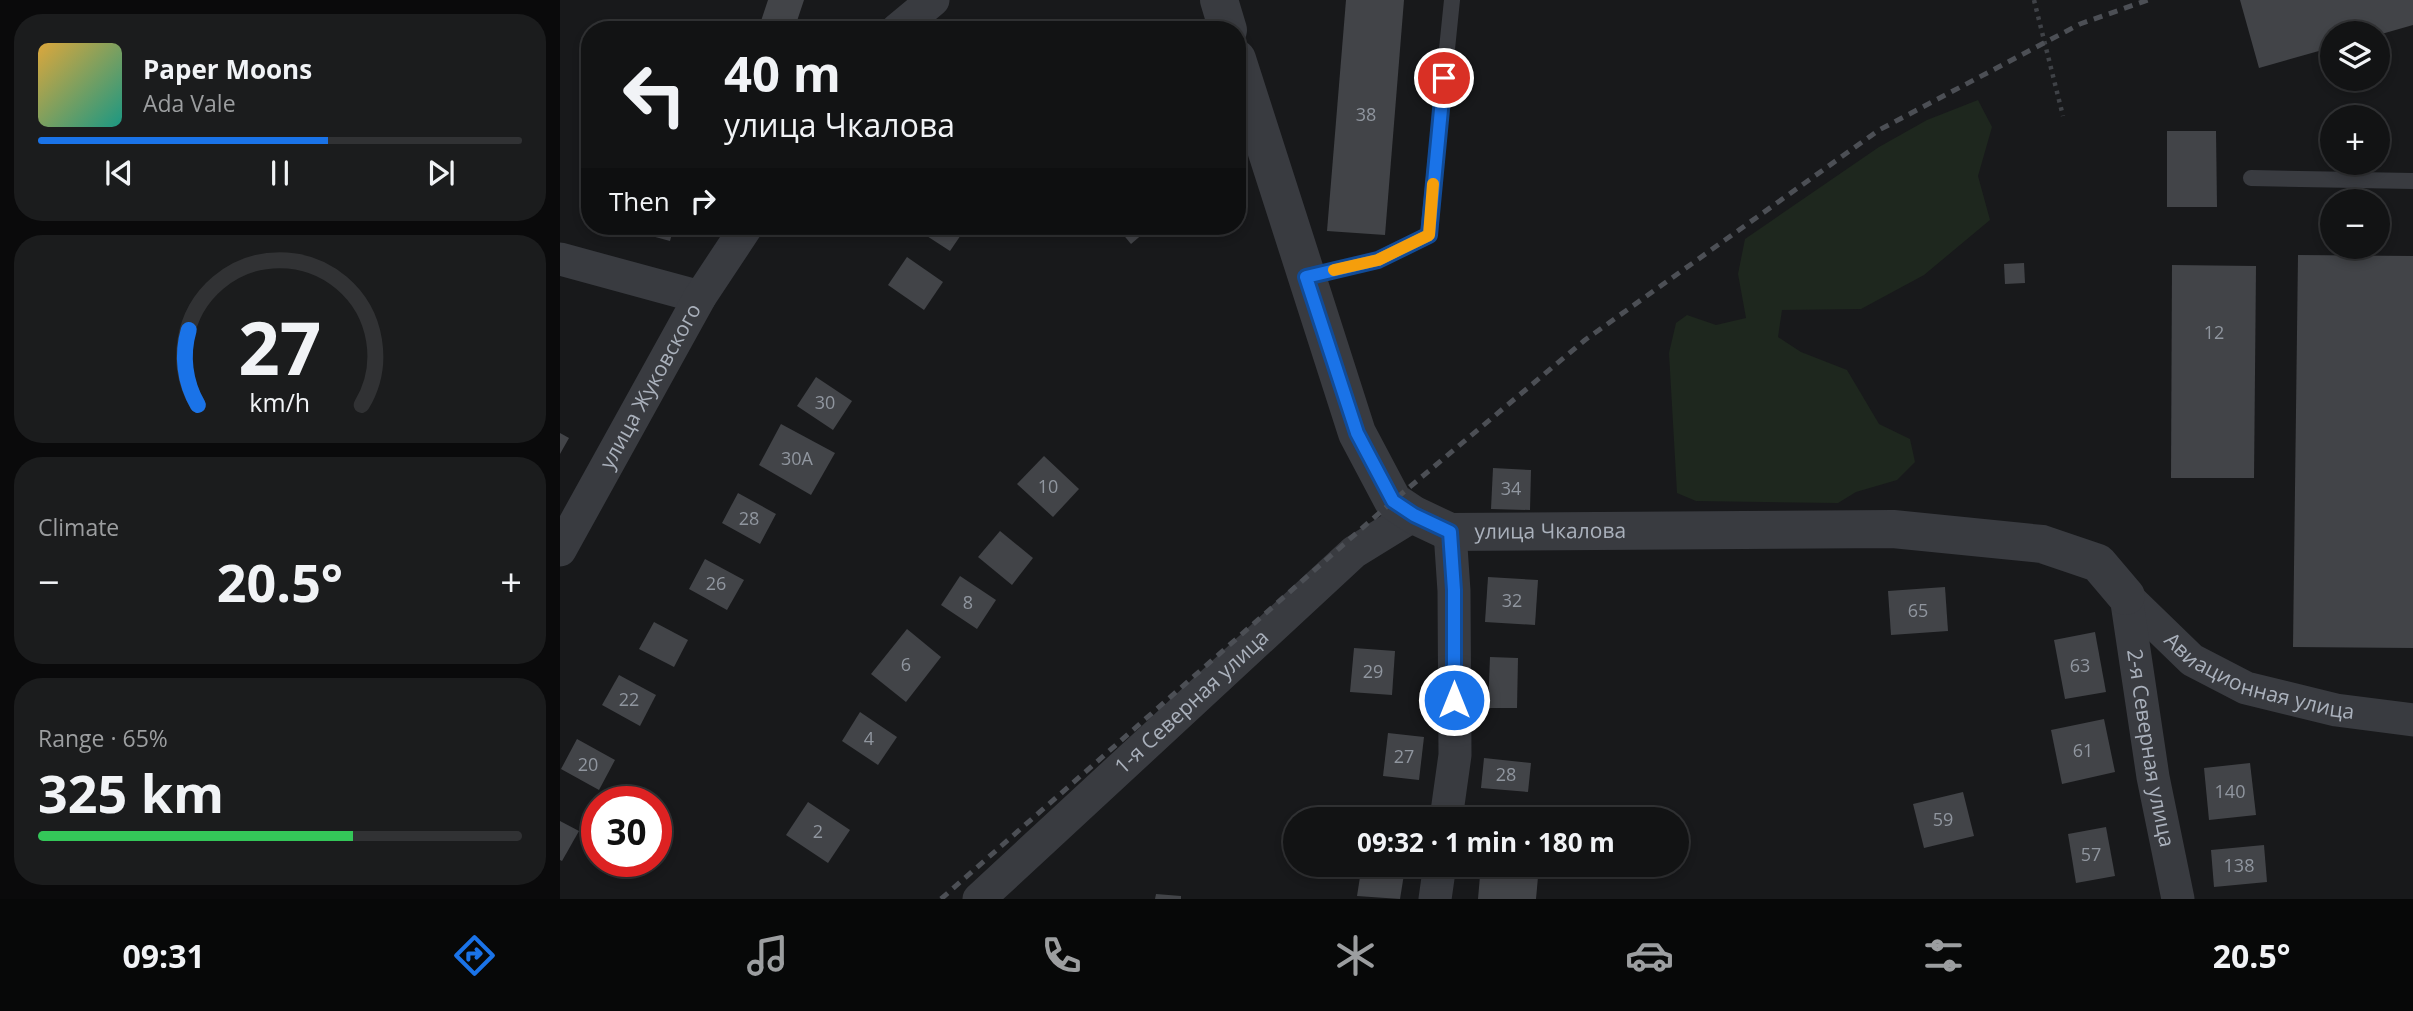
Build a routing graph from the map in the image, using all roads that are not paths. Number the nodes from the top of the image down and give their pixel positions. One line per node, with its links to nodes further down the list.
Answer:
1 (933, 0): 4 (street)
2 (1219, 0): 5 (street)
3 (1452, 0): 11 (lane)
4 (908, 21)
5 (1225, 21)
6 (1246, 87): 11 (street, улица Чкалова)
7 (2251, 178): 8 (lane)
8 (2413, 180)
9 (741, 235): 12 (street, улица Жуковского)
10 (560, 259): 12 (street)
11 (1306, 277): 13 (street, улица Чкалова)
12 (700, 297): 15 (street, улица Жуковского)
13 (1414, 515): 14 (street, улица Чкалова); 20 (street, 1-я Северная улица)
14 (1450, 532): 16 (street, улица Чкалова); 18 (street)
15 (560, 550)
16 (2126, 596): 17 (street, Авиационная улица); 22 (street, 2-я Северная улица)
17 (2413, 720)
18 (1448, 807)
19 (1438, 877): 21 (street)
20 (995, 895)
21 (1435, 899)
22 (2178, 899)

